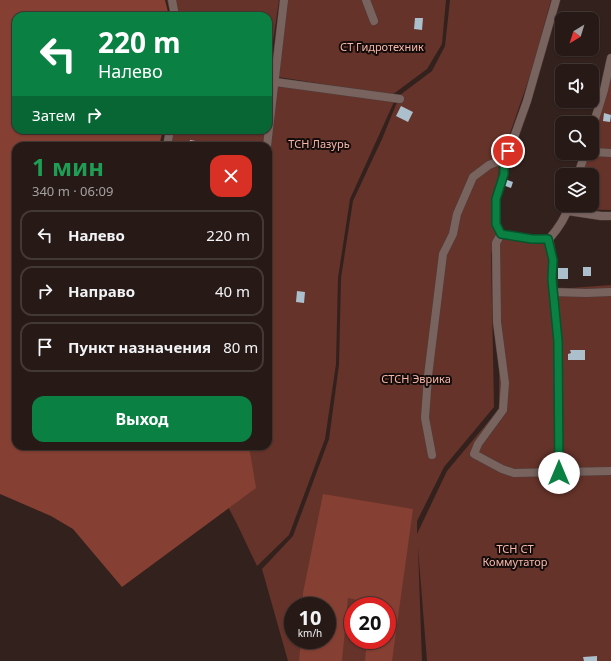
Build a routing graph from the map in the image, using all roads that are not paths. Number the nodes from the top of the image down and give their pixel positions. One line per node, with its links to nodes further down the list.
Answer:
1 (172, 0): 5 (lane)
2 (284, 0): 8 (lane)
3 (366, 0): 6 (lane)
4 (556, 0): 14 (lane)
5 (174, 12)
6 (374, 21)
7 (611, 58): 9 (lane)
8 (272, 81): 10 (lane)
9 (607, 90): 11 (lane)
10 (400, 100)
11 (597, 116)
12 (599, 152): 13 (lane)
13 (611, 153)
14 (504, 159): 18 (lane); 22 (lane)
15 (566, 212): 19 (lane)
16 (584, 212): 17 (lane)
17 (611, 216)
18 (501, 234): 19 (lane); 24 (lane)
19 (548, 239): 20 (lane)
20 (553, 292): 21 (lane); 24 (lane)
21 (611, 292)
22 (432, 455)
23 (611, 471): 24 (lane)
24 (559, 473)

